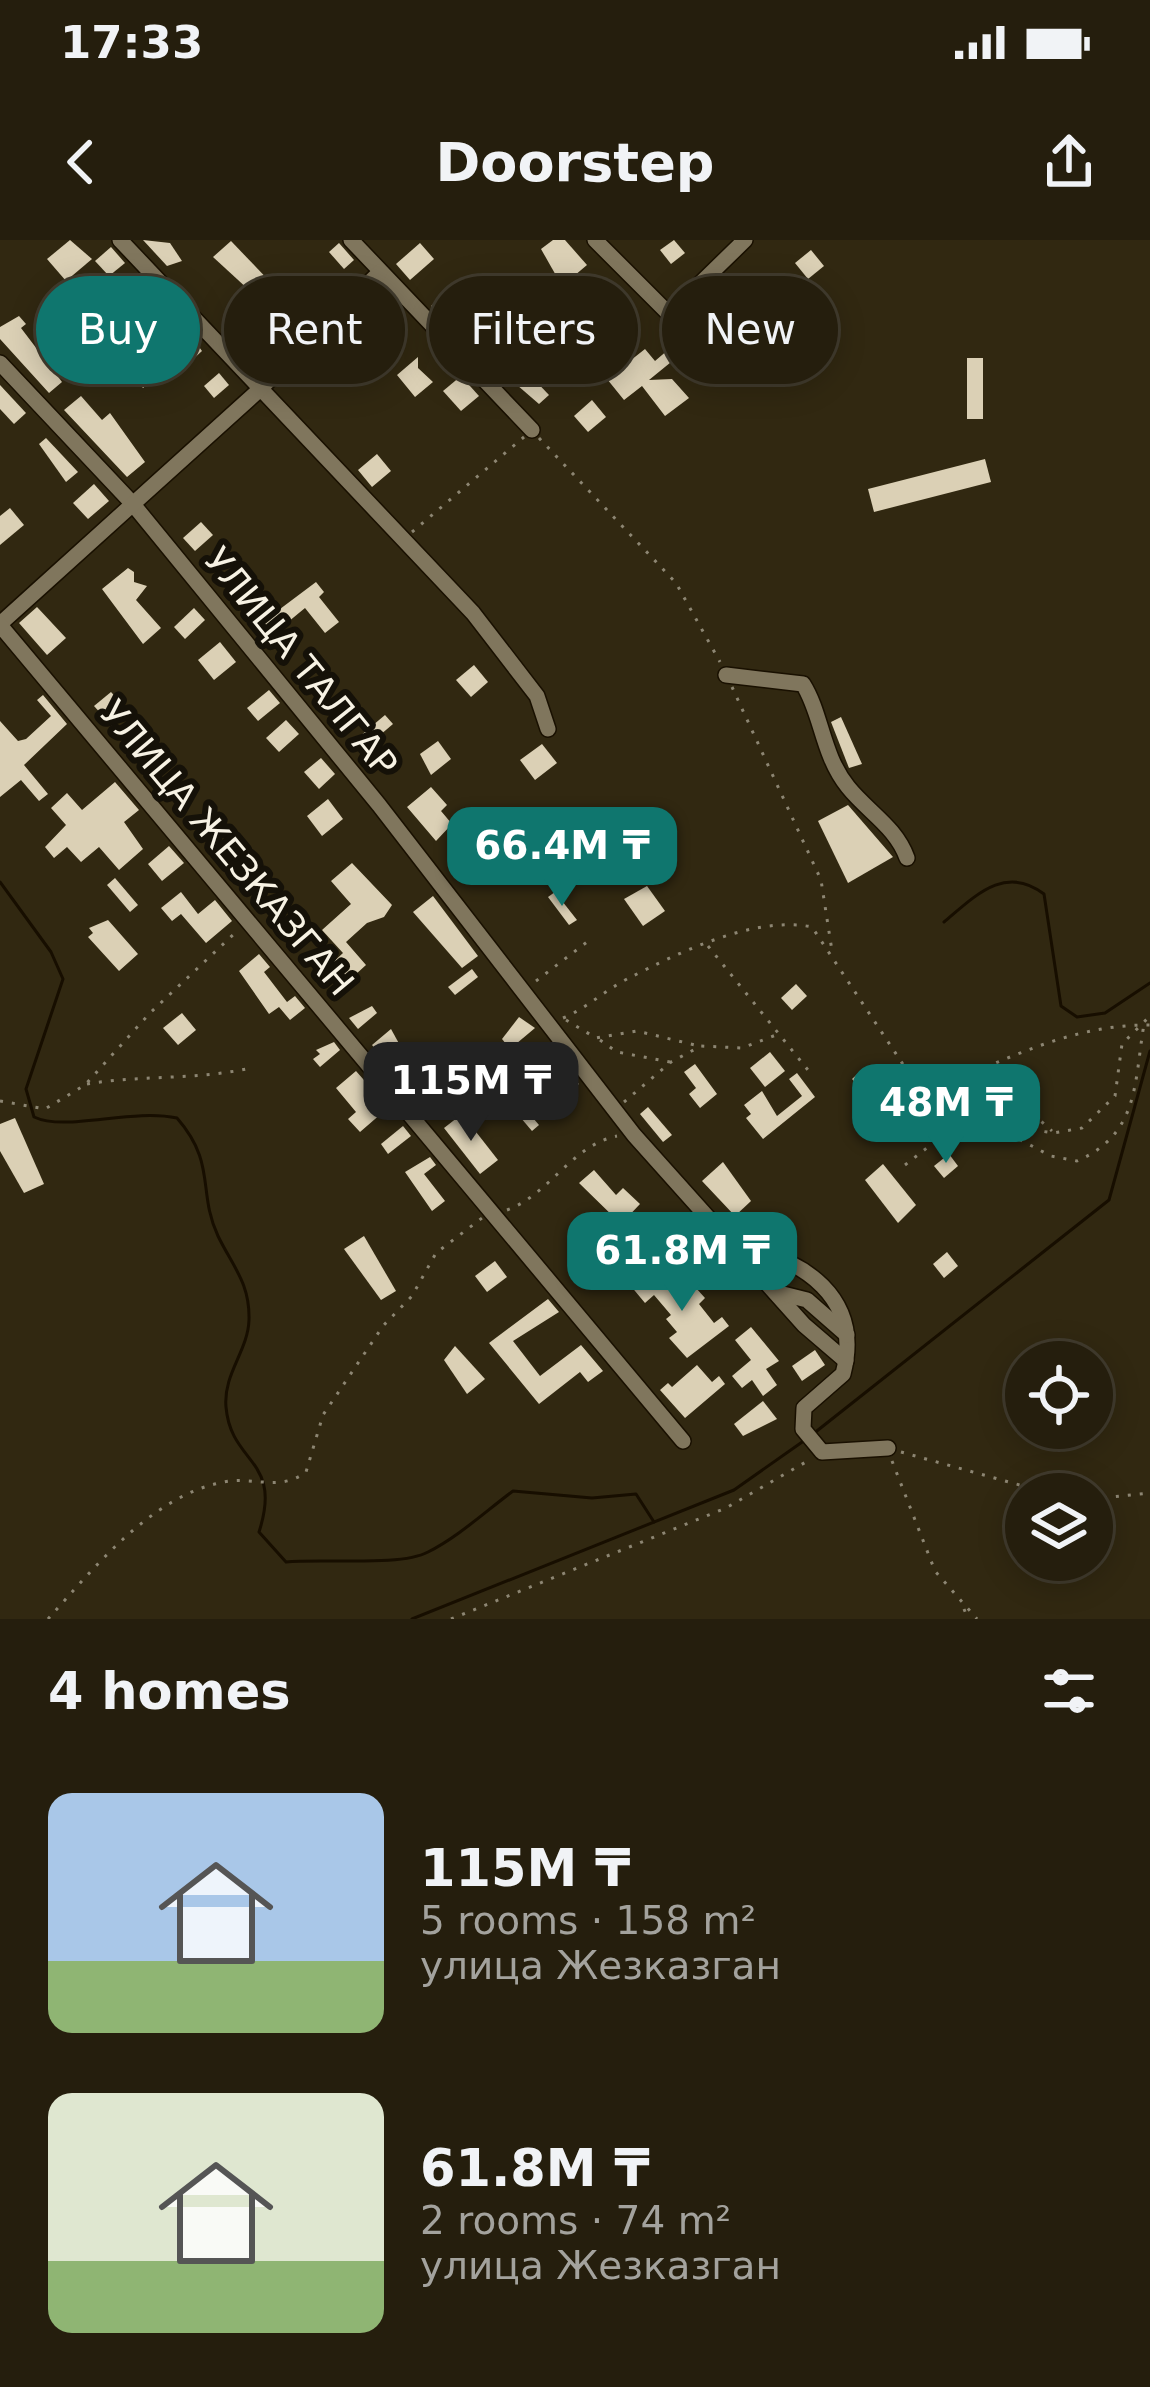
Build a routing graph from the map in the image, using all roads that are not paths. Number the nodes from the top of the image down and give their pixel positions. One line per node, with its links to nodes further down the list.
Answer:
1 (120, 240): 9 (street)
2 (351, 240): 5 (street)
3 (596, 240): 7 (street)
4 (746, 240): 6 (street)
5 (380, 272): 9 (street); 10 (street)
6 (709, 276)
7 (662, 307)
8 (0, 362): 11 (street, УЛИЦА ТАЛГАР)
9 (258, 391): 11 (street); 14 (street)
10 (532, 430)
11 (132, 503): 12 (street); 16 (street, УЛИЦА ТАЛГАР)
12 (0, 625): 20 (street, УЛИЦА ЖЕЗКАЗГАН)
13 (726, 675): 15 (street)
14 (548, 729)
15 (907, 858)
16 (737, 1247): 17 (street, УЛИЦА ТАЛГАР); 18 (street)
17 (775, 1292): 18 (street); 19 (street, УЛИЦА ТАЛГАР)
18 (847, 1335): 19 (street)
19 (846, 1360): 21 (street)
20 (683, 1441)
21 (887, 1448)

